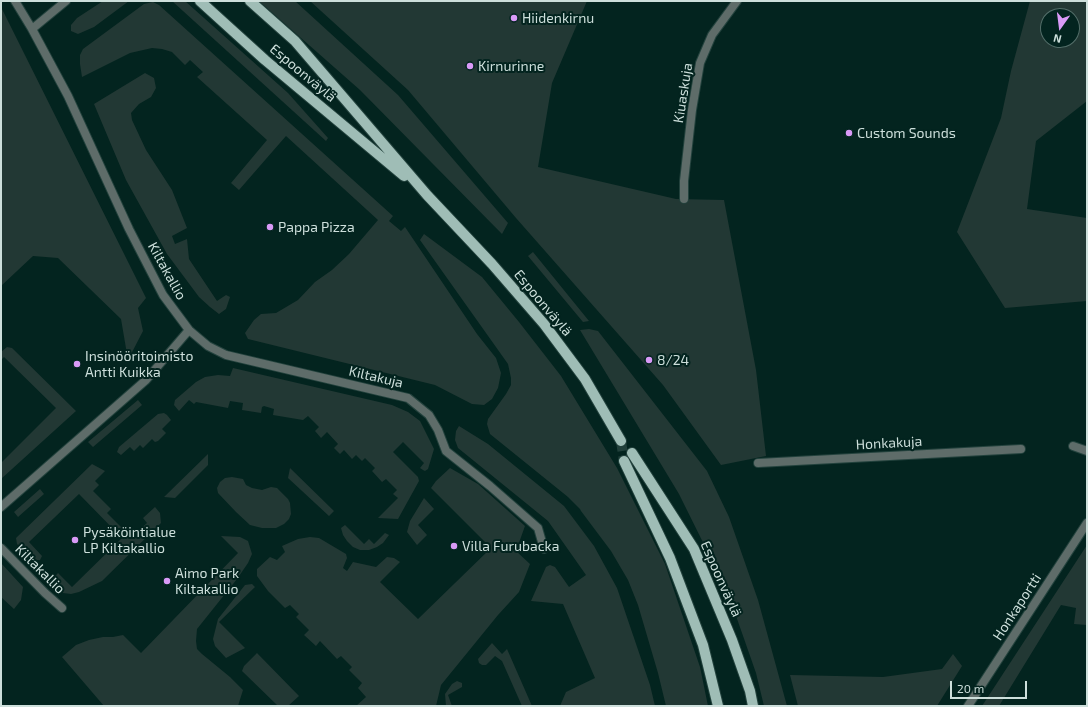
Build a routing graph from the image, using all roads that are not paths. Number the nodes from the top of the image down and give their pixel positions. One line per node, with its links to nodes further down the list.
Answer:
1 (15, 1): 6 (street, Kiltakallio)
2 (66, 1): 6 (street)
3 (200, 1): 7 (main road, Espoonväylä)
4 (250, 1): 7 (main road, Espoonväylä)
5 (737, 1): 8 (street, Kiuaskuja)
6 (32, 30): 9 (street, Kiltakallio)
7 (427, 195): 10 (main road, Espoonväylä)
8 (684, 199)
9 (189, 330): 17 (street); 20 (street, Kiltakuja)
10 (621, 440)
11 (1073, 446): 13 (street)
12 (1021, 449): 16 (street, Honkakuja)
13 (1087, 451)
14 (632, 452): 23 (main road, Espoonväylä)
15 (624, 461): 22 (main road)
16 (758, 463)
17 (1, 507)
18 (1087, 522): 24 (street, Honkaportti)
19 (1, 548): 21 (street, Kiltakallio)
20 (544, 549)
21 (62, 608)
22 (718, 706)
23 (753, 706)
24 (968, 706)

